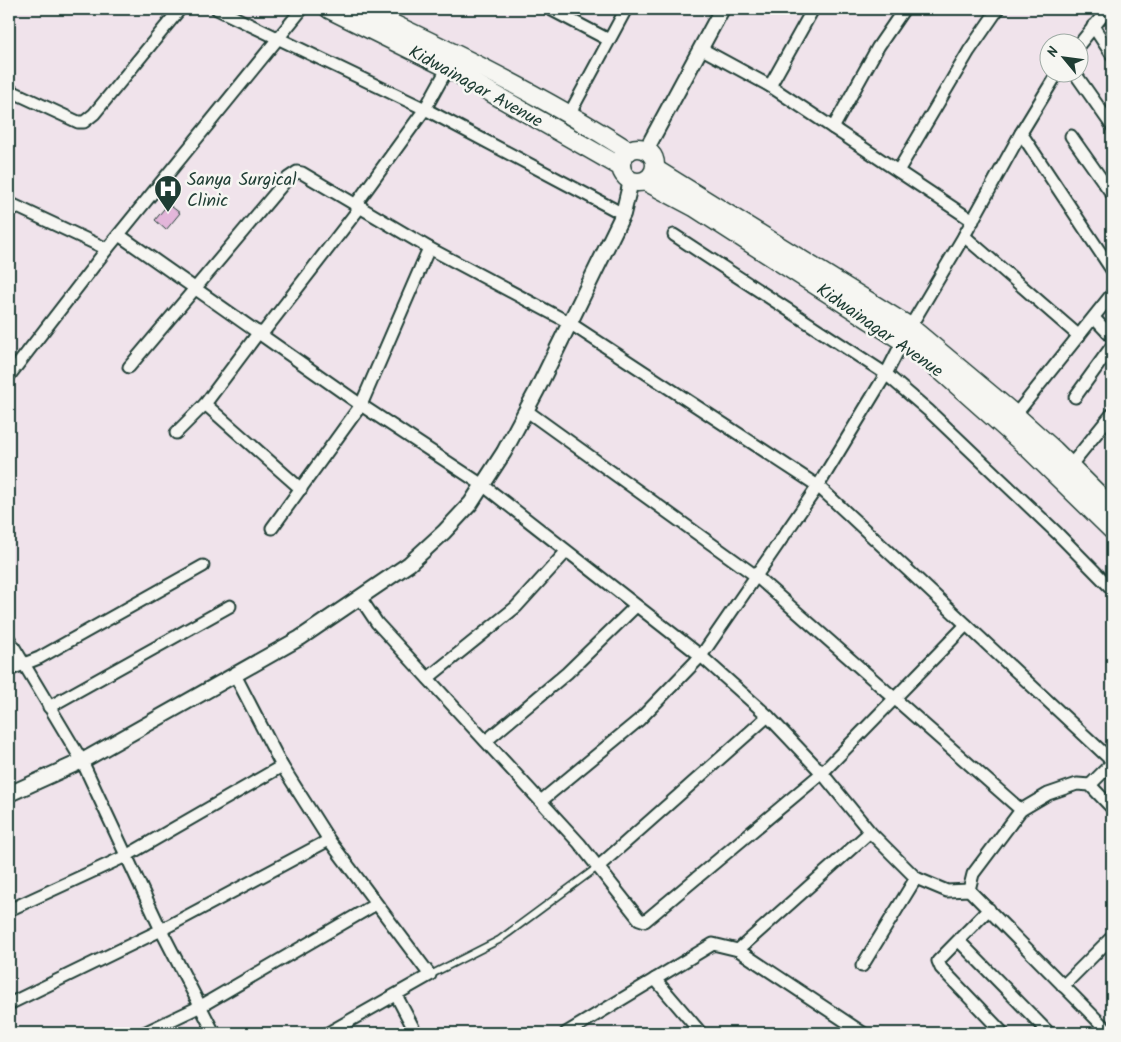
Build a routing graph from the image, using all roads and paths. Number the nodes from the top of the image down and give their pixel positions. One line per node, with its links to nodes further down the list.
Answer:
1 (180, 9): 23 (street)
2 (217, 9): 15 (street)
3 (302, 9): 15 (street)
4 (329, 9): 19 (main road, Kidwainagar Avenue)
5 (364, 9): 19 (main road, Kidwainagar Avenue)
6 (550, 9): 16 (street)
7 (626, 9): 16 (street)
8 (722, 9): 17 (street)
9 (813, 9): 22 (street)
10 (904, 9): 27 (street)
11 (998, 9): 31 (street)
12 (1108, 9): 13 (street)
13 (1093, 26): 14 (street); 18 (street)
14 (1088, 33)
15 (277, 39): 24 (street); 38 (street)
16 (610, 40): 25 (street)
17 (702, 49): 22 (street); 30 (street)
18 (1112, 55)
19 (452, 61): 24 (street); 25 (main road, Kidwainagar Avenue); 32 (main road, Kidwainagar Avenue)
20 (1052, 82): 28 (street)
21 (1081, 82): 26 (street)
22 (770, 86): 27 (street)
23 (9, 90)
24 (425, 109): 35 (street); 36 (street)
25 (570, 113): 30 (main road, Kidwainagar Avenue)
26 (1112, 126)
27 (833, 128): 31 (street)
28 (1021, 132): 37 (street); 43 (street)
29 (1072, 136): 33 (street)
30 (638, 150): 32 (main road); 32 (main road)
31 (898, 171): 37 (street)
32 (638, 175): 36 (street); 49 (main road, Kidwainagar Avenue)
33 (1112, 194)
34 (9, 203): 42 (street)
35 (358, 205): 41 (street); 44 (street); 48 (street)
36 (623, 214): 47 (street)
37 (973, 220): 40 (street)
38 (119, 235): 42 (street); 44 (street)
39 (674, 235): 54 (street)
40 (964, 236): 49 (street); 50 (street)
41 (429, 248): 47 (street); 58 (street)
42 (107, 249): 55 (street)
43 (1112, 270)
44 (196, 287): 48 (street); 53 (street)
45 (1112, 294): 46 (street)
46 (1094, 318): 50 (street); 51 (street)
47 (568, 322): 59 (street); 65 (street)
48 (260, 333): 57 (street); 58 (street)
49 (907, 335): 54 (street); 61 (main road, Kidwainagar Avenue)
50 (1079, 336): 61 (street)
51 (1112, 337)
52 (1112, 346): 56 (street)
53 (130, 366)
54 (886, 374): 65 (street); 73 (street)
55 (9, 376)
56 (1075, 397)
57 (205, 404): 62 (street); 66 (street)
58 (361, 405): 64 (street); 66 (street)
59 (527, 411): 64 (street); 72 (street)
60 (1112, 414): 63 (street)
61 (1010, 421): 63 (main road, Kidwainagar Avenue)
62 (176, 433)
63 (1065, 472): 67 (main road, Kidwainagar Avenue); 69 (main road, Kidwainagar Avenue)
64 (484, 486): 70 (street); 74 (street)
65 (818, 486): 72 (street); 77 (street)
66 (301, 489): 68 (street)
67 (1112, 508)
68 (272, 528)
69 (1112, 530)
70 (566, 552): 76 (street); 83 (street)
71 (203, 566): 80 (street)
72 (756, 576): 79 (street); 84 (street)
73 (1112, 589)
74 (361, 599): 82 (street); 83 (street)
75 (230, 606): 85 (street)
76 (636, 606): 79 (street); 87 (street)
77 (966, 625): 84 (street); 89 (street)
78 (9, 639): 80 (street)
79 (700, 656): 86 (street); 94 (street)
80 (24, 664): 81 (street); 85 (street)
81 (9, 670)
82 (235, 675): 88 (street); 90 (street)
83 (428, 678): 87 (street)
84 (895, 698): 91 (street); 96 (street)
85 (50, 707): 88 (street)
86 (768, 716): 91 (street); 100 (street)
87 (486, 740): 94 (street)
88 (82, 761): 93 (street); 99 (street)
89 (1112, 762): 92 (street)
90 (282, 766): 98 (street); 99 (street)
91 (822, 773): 97 (street); 100 (street)
92 (1090, 784): 95 (street); 96 (street)
93 (9, 794)
94 (540, 801): 100 (street)
95 (1112, 808)
96 (1021, 810): 102 (street)
97 (870, 832): 101 (street); 109 (street)
98 (329, 840): 103 (street); 106 (street)
99 (126, 856): 105 (street); 106 (street)
100 (599, 866): 111 (lane)
101 (916, 878): 102 (street); 110 (street)
102 (968, 890): 104 (street)
103 (376, 904): 111 (street); 116 (street)
104 (989, 909): 108 (street); 113 (street)
105 (9, 910)
106 (161, 930): 115 (street); 116 (street)
107 (1112, 937): 113 (street)
108 (959, 940): 124 (street); 125 (street)
109 (738, 950): 112 (street); 123 (street)
110 (862, 966)
111 (430, 975): 114 (street)
112 (655, 979): 121 (street); 122 (street)
113 (1063, 986): 126 (street)
114 (396, 996): 119 (street); 120 (street)
115 (9, 1004)
116 (201, 1006): 117 (street); 118 (street)
117 (144, 1033)
118 (214, 1033)
119 (328, 1033)
120 (416, 1033)
121 (566, 1033)
122 (701, 1033)
123 (863, 1033)
124 (1003, 1033)
125 (1049, 1033)
126 (1110, 1033)

